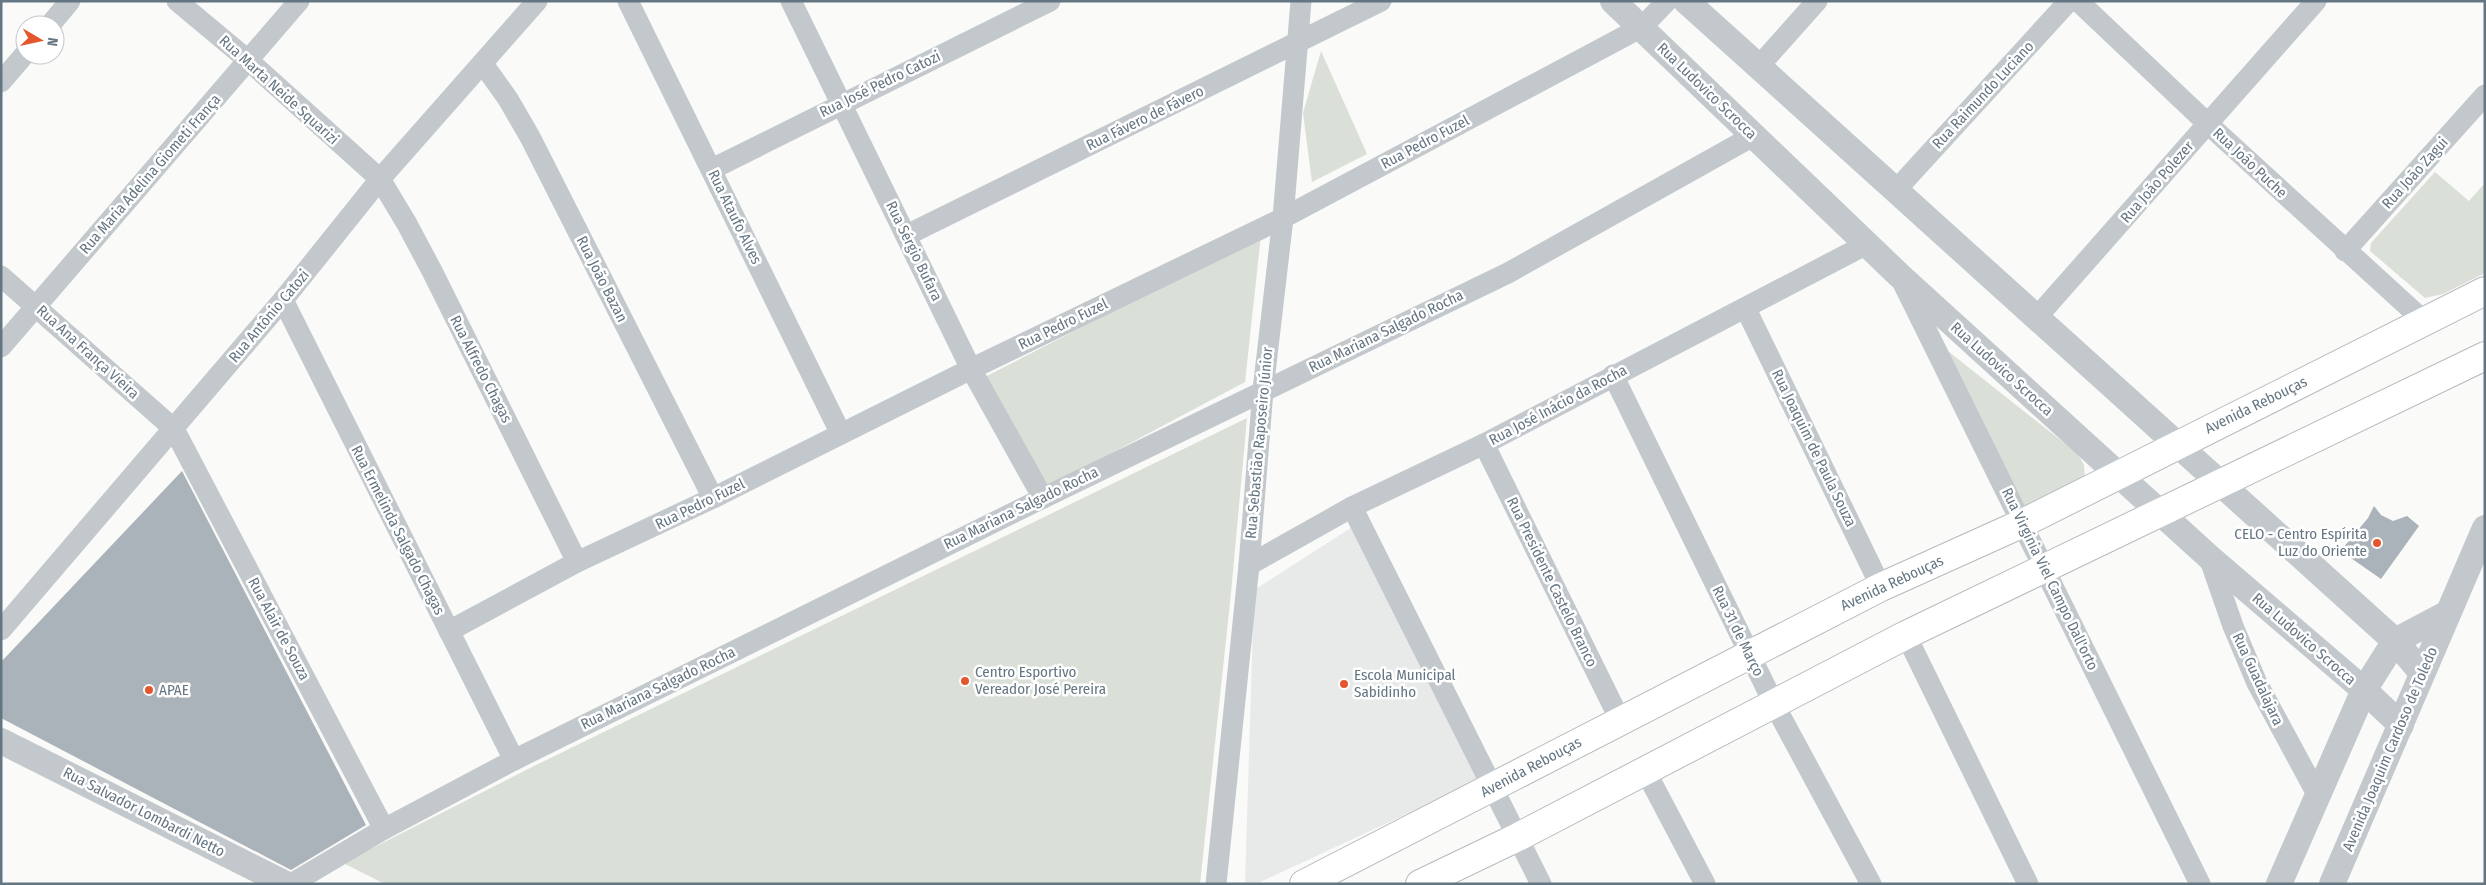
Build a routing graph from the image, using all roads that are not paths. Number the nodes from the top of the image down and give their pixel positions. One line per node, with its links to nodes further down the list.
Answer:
1 (70, 1): 17 (street)
2 (177, 1): 20 (street, Rua Marta Neide Squarizi)
3 (299, 1): 20 (street, Rua Maria Adelina Giometi França)
4 (537, 1): 21 (street, Rua Antônio Catozi)
5 (628, 1): 29 (street, Rua Ataufo Alves)
6 (792, 1): 26 (street, Rua Sérgio Bufara)
7 (1050, 1): 26 (street, Rua José Pedro Catozi)
8 (1301, 1): 19 (street, Rua Sebastião Raposeiro Júnior)
9 (1382, 1): 19 (street, Rua Fávero de Fávero)
10 (1613, 1): 18 (street, Rua Ludovico Scrocca)
11 (1667, 1): 18 (street, Rua Pedro Fuzel)
12 (1686, 1): 23 (street)
13 (1817, 1): 23 (street)
14 (2069, 1): 31 (street, Rua Raimundo Luciano)
15 (2078, 1): 27 (street, Rua João Puche)
16 (2316, 1): 27 (street, Rua João Polezer)
17 (58, 15)
18 (1642, 27): 28 (street, Rua Ludovico Scrocca); 32 (street, Rua Pedro Fuzel)
19 (1297, 43): 32 (street, Rua Sebastião Raposeiro Júnior); 33 (street, Rua Fávero de Fávero)
20 (249, 61): 30 (street, Rua Marta Neide Squarizi); 40 (street, Rua Maria Adelina Giometi França)
21 (483, 64): 30 (street, Rua Antônio Catozi); 55 (street, Rua João Bazan)
22 (16, 65): 24 (street)
23 (1759, 66): 31 (street)
24 (1, 82)
25 (2485, 95): 35 (street, Rua João Zagui)
26 (840, 104): 29 (street, Rua José Pedro Catozi); 33 (street, Rua Sérgio Bufara)
27 (2208, 124): 35 (street, Rua João Puche); 42 (street, Rua João Polezer)
28 (1753, 136): 34 (street, Rua Ludovico Scrocca); 48 (street, Rua Mariana Salgado Rocha)
29 (712, 169): 50 (street, Rua Ataufo Alves)
30 (380, 180): 39 (street, Rua Antônio Catozi); 62 (street, Rua Alfredo Chagas)
31 (1896, 190): 42 (street)
32 (1283, 218): 46 (street, Rua Pedro Fuzel); 48 (street, Rua Sebastião Raposeiro Júnior)
33 (907, 235): 46 (street, Rua Sérgio Bufara)
34 (1867, 244): 36 (street, Rua Ludovico Scrocca); 41 (street, Rua José Inácio da Rocha)
35 (2345, 251): 43 (street, Rua João Puche)
36 (1899, 275): 53 (street, Rua Ludovico Scrocca); 59 (street, Rua Virgínia Viel Campo Dall'orto)
37 (1, 276): 40 (street, Rua Ana França Vieira)
38 (2485, 291): 43 (main road, Avenida Rebouças)
39 (283, 300): 49 (street, Rua Antônio Catozi); 68 (street, Rua Ermelinda Salgado Chagas)
40 (36, 306): 44 (street, Rua Maria Adelina Giometi França); 49 (street, Rua Ana França Vieira)
41 (1746, 309): 47 (street, Rua José Inácio da Rocha); 65 (street, Rua Joaquim de Paula Souza)
42 (2037, 317): 51 (street)
43 (2424, 321): 51 (main road, Avenida Rebouças)
44 (1, 347)
45 (2480, 363): 54 (main road)
46 (972, 369): 50 (street, Rua Pedro Fuzel); 56 (street, Rua Sérgio Bufara)
47 (1613, 375): 52 (street, Rua José Inácio da Rocha); 71 (street, Rua 31 de Março)
48 (1263, 390): 56 (street, Rua Mariana Salgado Rocha); 63 (street, Rua Sebastião Raposeiro Júnior)
49 (174, 429): 67 (street, Rua Antônio Catozi); 82 (street, Rua Alair de Souza)
50 (841, 434): 55 (street, Rua Pedro Fuzel)
51 (2178, 443): 53 (main road, Avenida Rebouças); 54 (street)
52 (1484, 444): 57 (street, Rua José Inácio da Rocha); 75 (street, Rua Presidente Castelo Branco)
53 (2118, 474): 58 (street, Rua Ludovico Scrocca); 59 (main road, Avenida Rebouças)
54 (2221, 483): 58 (main road); 70 (street)
55 (713, 498): 62 (street, Rua Pedro Fuzel)
56 (1043, 498): 78 (street, Rua Mariana Salgado Rocha)
57 (1352, 507): 63 (street, Rua José Inácio da Rocha); 80 (street)
58 (2161, 513): 61 (street, Rua Ludovico Scrocca); 64 (main road)
59 (2023, 523): 64 (street, Rua Virgínia Viel Campo Dall'orto); 65 (main road, Avenida Rebouças)
60 (2485, 528): 66 (street, Avenida Joaquim Cardoso de Toledo)
61 (2210, 557): 73 (street, Rua Ludovico Scrocca); 81 (street, Rua Guadalajara)
62 (577, 562): 68 (street, Rua Pedro Fuzel)
63 (1249, 565): 86 (street, Rua Sebastião Raposeiro Júnior)
64 (2046, 569): 69 (main road); 93 (street, Rua Virgínia Viel Campo Dall'orto)
65 (1881, 587): 71 (main road, Avenida Rebouças)
66 (2448, 613): 70 (street, Avenida Joaquim Cardoso de Toledo); 72 (street, Avenida Joaquim Cardoso de Toledo)
67 (1, 630)
68 (449, 631): 78 (street, Rua Ermelinda Salgado Chagas)
69 (1906, 635): 74 (main road); 92 (street)
70 (2395, 641): 72 (street); 73 (street, Avenida Joaquim Cardoso de Toledo)
71 (1749, 654): 74 (street, Rua 31 de Março); 75 (main road, Avenida Rebouças)
72 (2422, 673): 76 (street, Avenida Joaquim Cardoso de Toledo)
73 (2364, 690): 76 (street, Rua Ludovico Scrocca); 81 (street, Avenida Joaquim Cardoso de Toledo)
74 (1774, 704): 79 (main road); 91 (street, Rua 31 de Março)
75 (1620, 720): 80 (main road, Avenida Rebouças)
76 (2401, 725): 95 (street, Avenida Joaquim Cardoso de Toledo)
77 (1, 741): 84 (street, Rua Salvador Lombardi Netto)
78 (514, 760): 82 (street, Rua Mariana Salgado Rocha)
79 (1644, 770): 83 (main road); 90 (street)
80 (1492, 788): 83 (street); 87 (main road, Avenida Rebouças)
81 (2318, 796): 94 (street, Avenida Joaquim Cardoso de Toledo)
82 (384, 829): 85 (street, Rua Mariana Salgado Rocha)
83 (1518, 837): 88 (main road); 89 (street)
84 (286, 884)
85 (291, 884)
86 (1216, 884)
87 (1304, 884)
88 (1420, 884)
89 (1541, 884)
90 (1705, 884)
91 (1871, 884)
92 (2028, 884)
93 (2200, 884)
94 (2279, 884)
95 (2332, 884)

